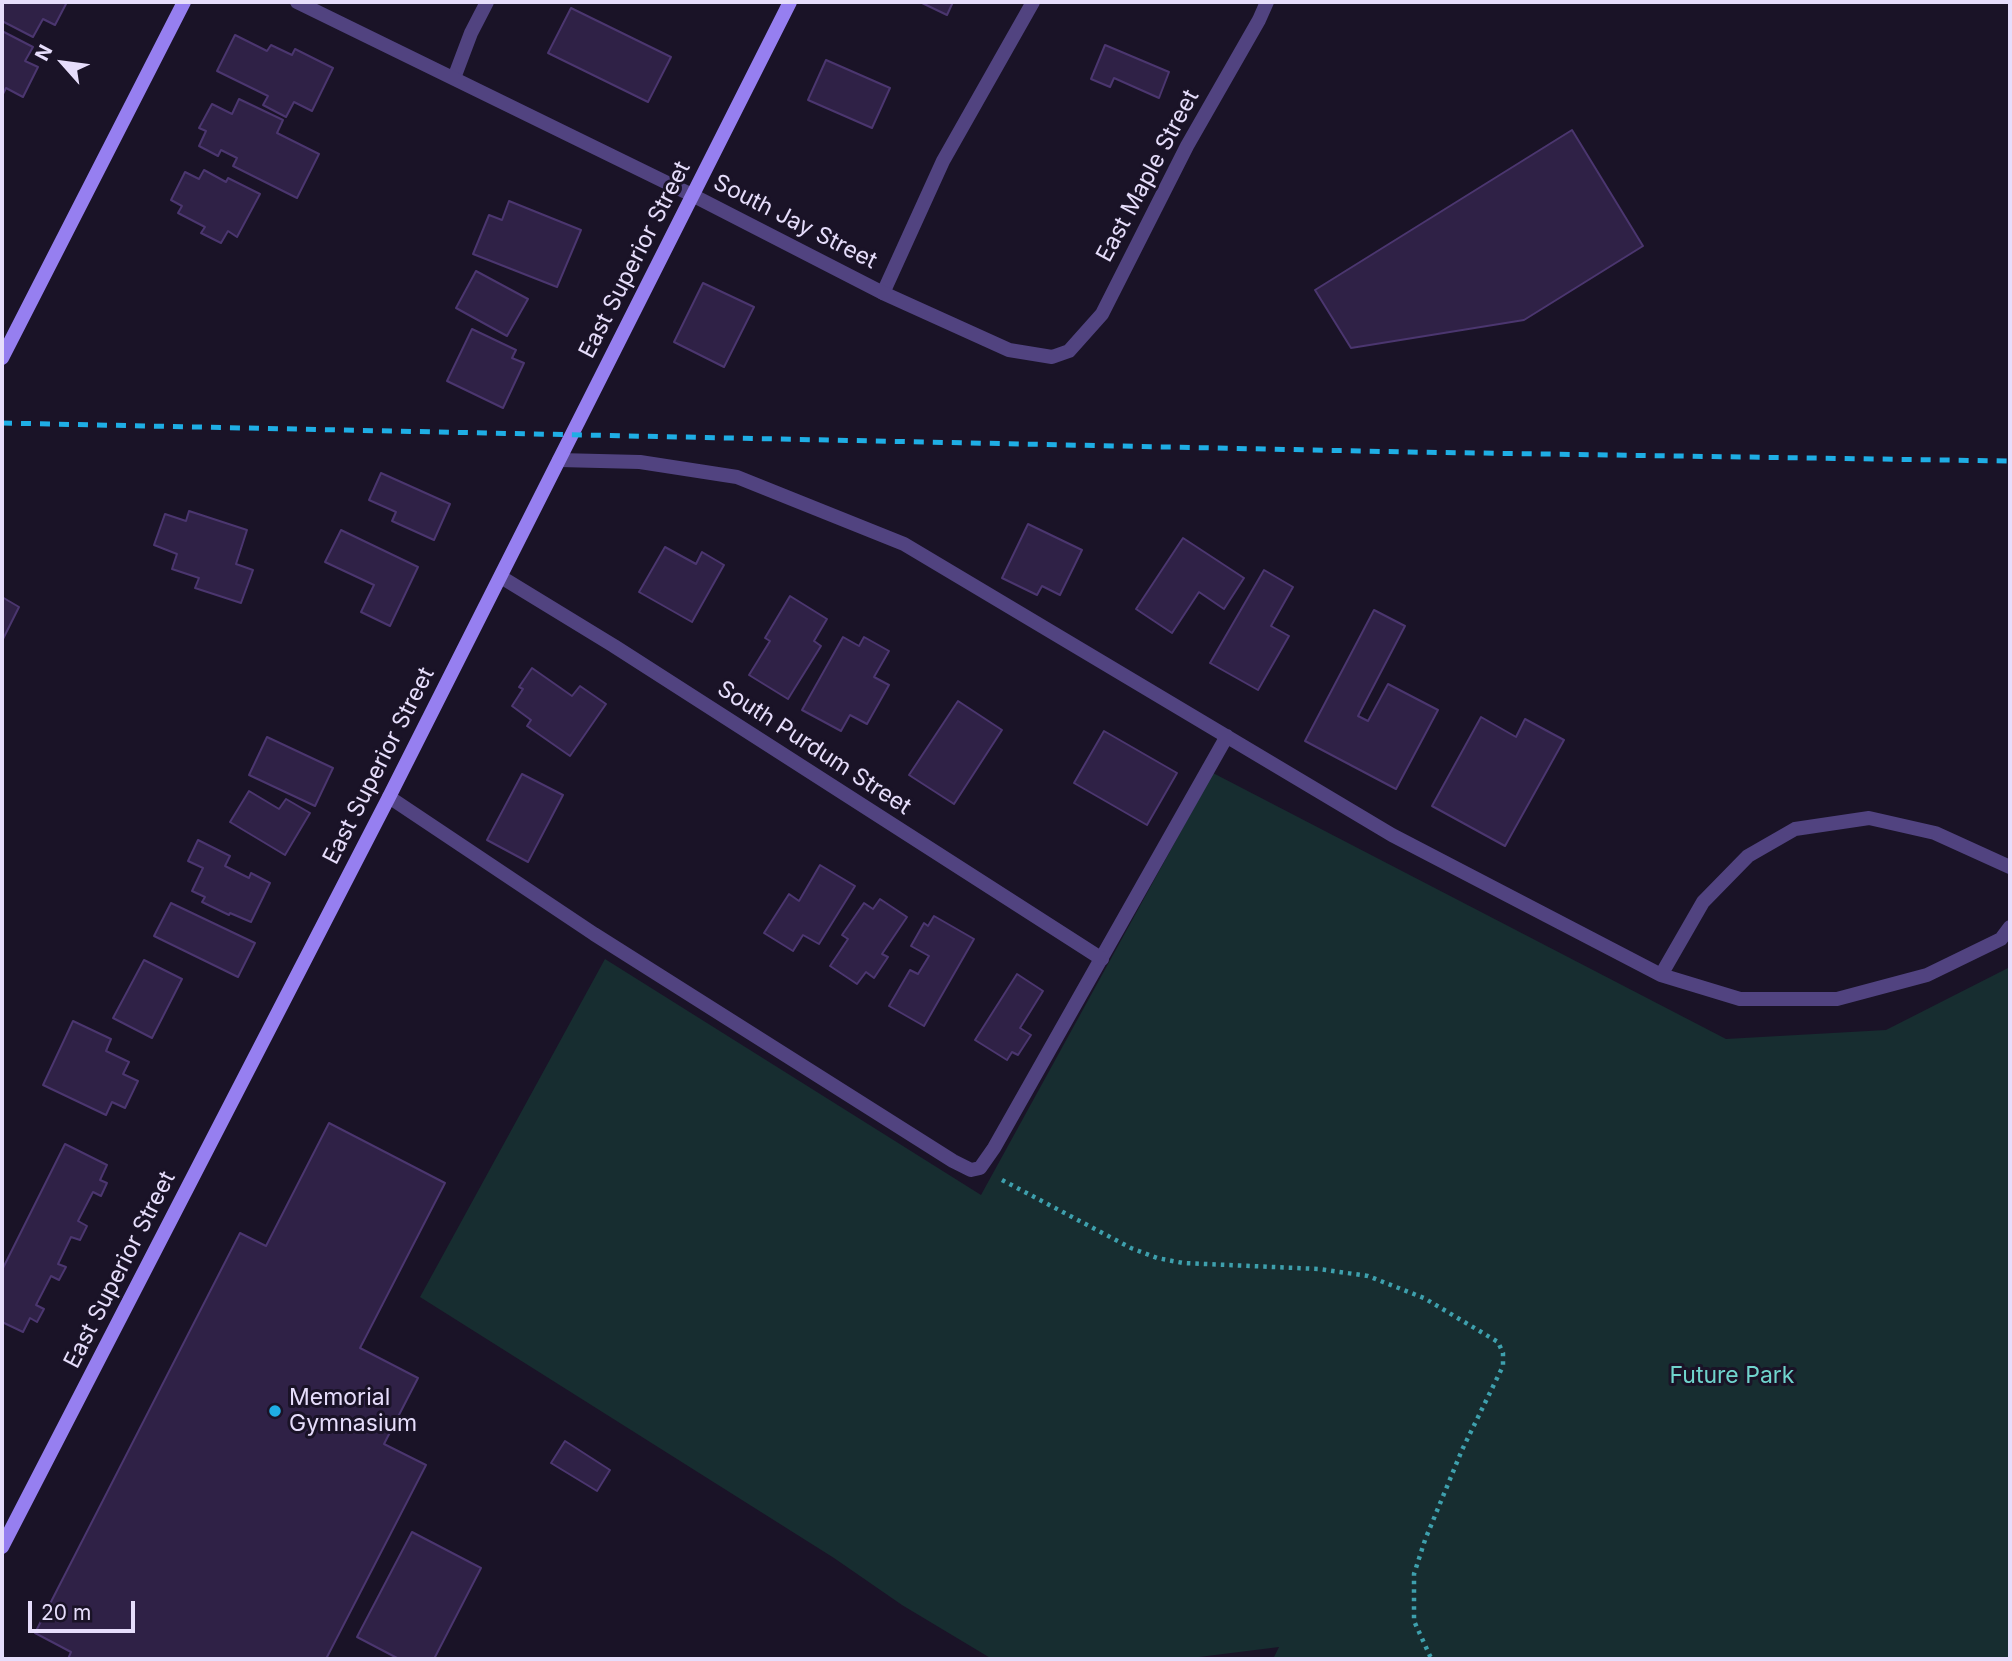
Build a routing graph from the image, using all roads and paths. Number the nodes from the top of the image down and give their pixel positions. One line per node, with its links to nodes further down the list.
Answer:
1 (184, 2): 11 (street)
2 (296, 2): 7 (street, South Jay Street)
3 (487, 2): 7 (street)
4 (790, 2): 8 (street, East Superior Street)
5 (1032, 2): 9 (street)
6 (1267, 2): 10 (street, East Maple Street)
7 (454, 78): 8 (street, South Jay Street)
8 (694, 196): 9 (street, South Jay Street); 12 (street, East Superior Street)
9 (883, 293): 10 (street, South Jay Street)
10 (1052, 357)
11 (2, 358)
12 (559, 460): 13 (street, East Superior Street); 14 (street)
13 (501, 577): 15 (street, East Superior Street); 18 (street, South Purdum Street)
14 (1227, 736): 18 (street); 19 (street)
15 (390, 797): 20 (street); 21 (street, East Superior Street)
16 (2010, 867): 19 (street)
17 (2010, 927): 19 (street)
18 (1102, 959): 20 (street)
19 (1661, 975)
20 (980, 1168): 22 (path)
21 (2, 1547)
22 (1433, 1659)

